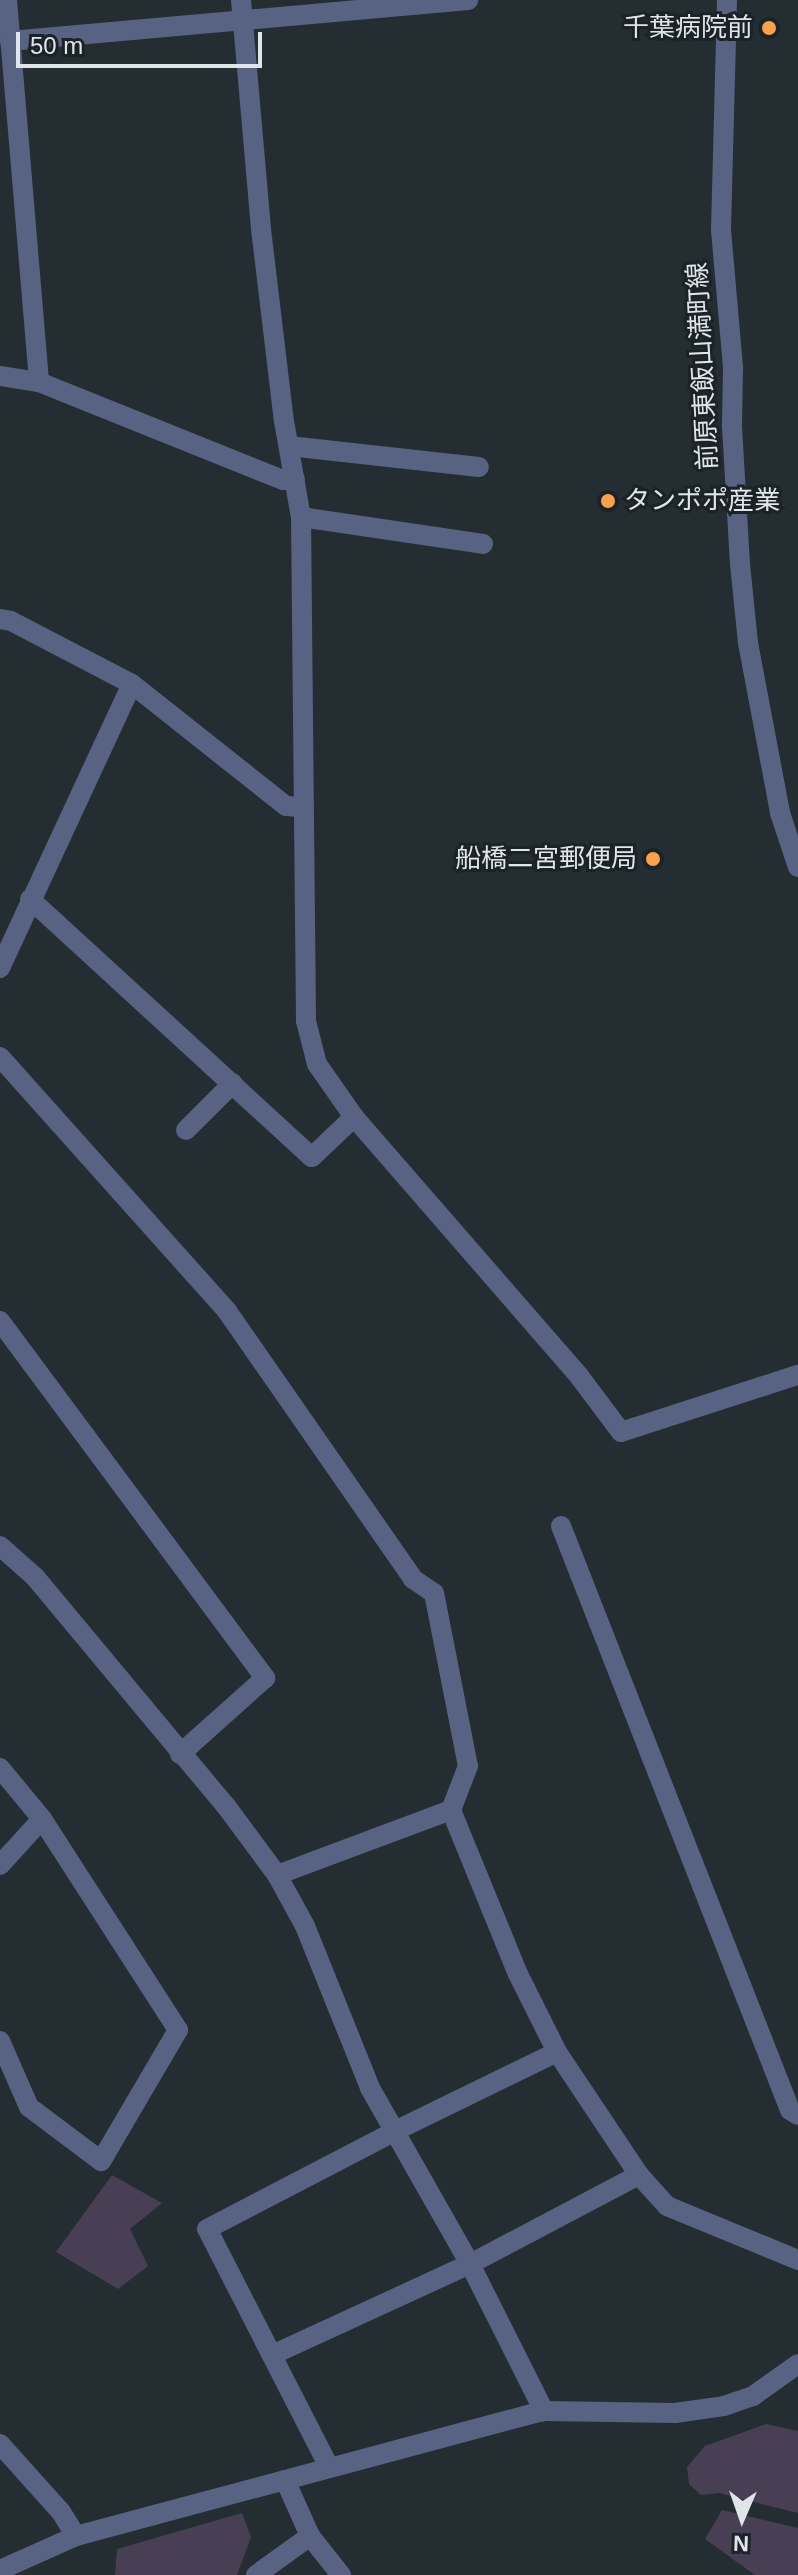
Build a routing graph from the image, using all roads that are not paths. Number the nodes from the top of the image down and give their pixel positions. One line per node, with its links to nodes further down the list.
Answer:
1 (7, 0): 7 (street)
2 (230, 0): 6 (street)
3 (468, 0): 5 (street)
4 (727, 0): 18 (street, 前原東飯山満町線)
5 (442, 1): 6 (street)
6 (242, 10): 7 (street); 10 (street)
7 (10, 41): 9 (street)
8 (0, 376): 9 (street)
9 (39, 382): 12 (street)
10 (289, 446): 11 (street); 12 (street)
11 (479, 467)
12 (295, 479): 13 (street)
13 (301, 517): 14 (street); 17 (street)
14 (483, 544)
15 (0, 619): 16 (street)
16 (132, 684): 17 (street); 19 (street)
17 (301, 807): 24 (street)
18 (798, 867)
19 (30, 899): 20 (street); 23 (street)
20 (8, 925): 21 (street)
21 (0, 968)
22 (0, 1057): 32 (street)
23 (233, 1083): 24 (street); 25 (street)
24 (354, 1117): 27 (street)
25 (186, 1130)
26 (0, 1321): 30 (street)
27 (798, 1375)
28 (561, 1526): 38 (street)
29 (0, 1546): 30 (street)
30 (180, 1754): 35 (street)
31 (0, 1768): 33 (street)
32 (451, 1810): 35 (street); 37 (street)
33 (42, 1819): 34 (street); 36 (street)
34 (0, 1865)
35 (277, 1875): 39 (street)
36 (0, 2041)
37 (557, 2052): 39 (street); 40 (street)
38 (798, 2115)
39 (393, 2132): 42 (street); 43 (street)
40 (639, 2175): 41 (street); 42 (street)
41 (798, 2260)
42 (470, 2264): 43 (street); 45 (street)
43 (272, 2355): 47 (street)
44 (798, 2364): 45 (street)
45 (544, 2411): 47 (street)
46 (0, 2444): 49 (street)
47 (329, 2467): 48 (street)
48 (285, 2480): 49 (street); 50 (street)
49 (76, 2536): 51 (street)
50 (310, 2536): 52 (street); 53 (street)
51 (0, 2570)
52 (256, 2575)
53 (341, 2575)

